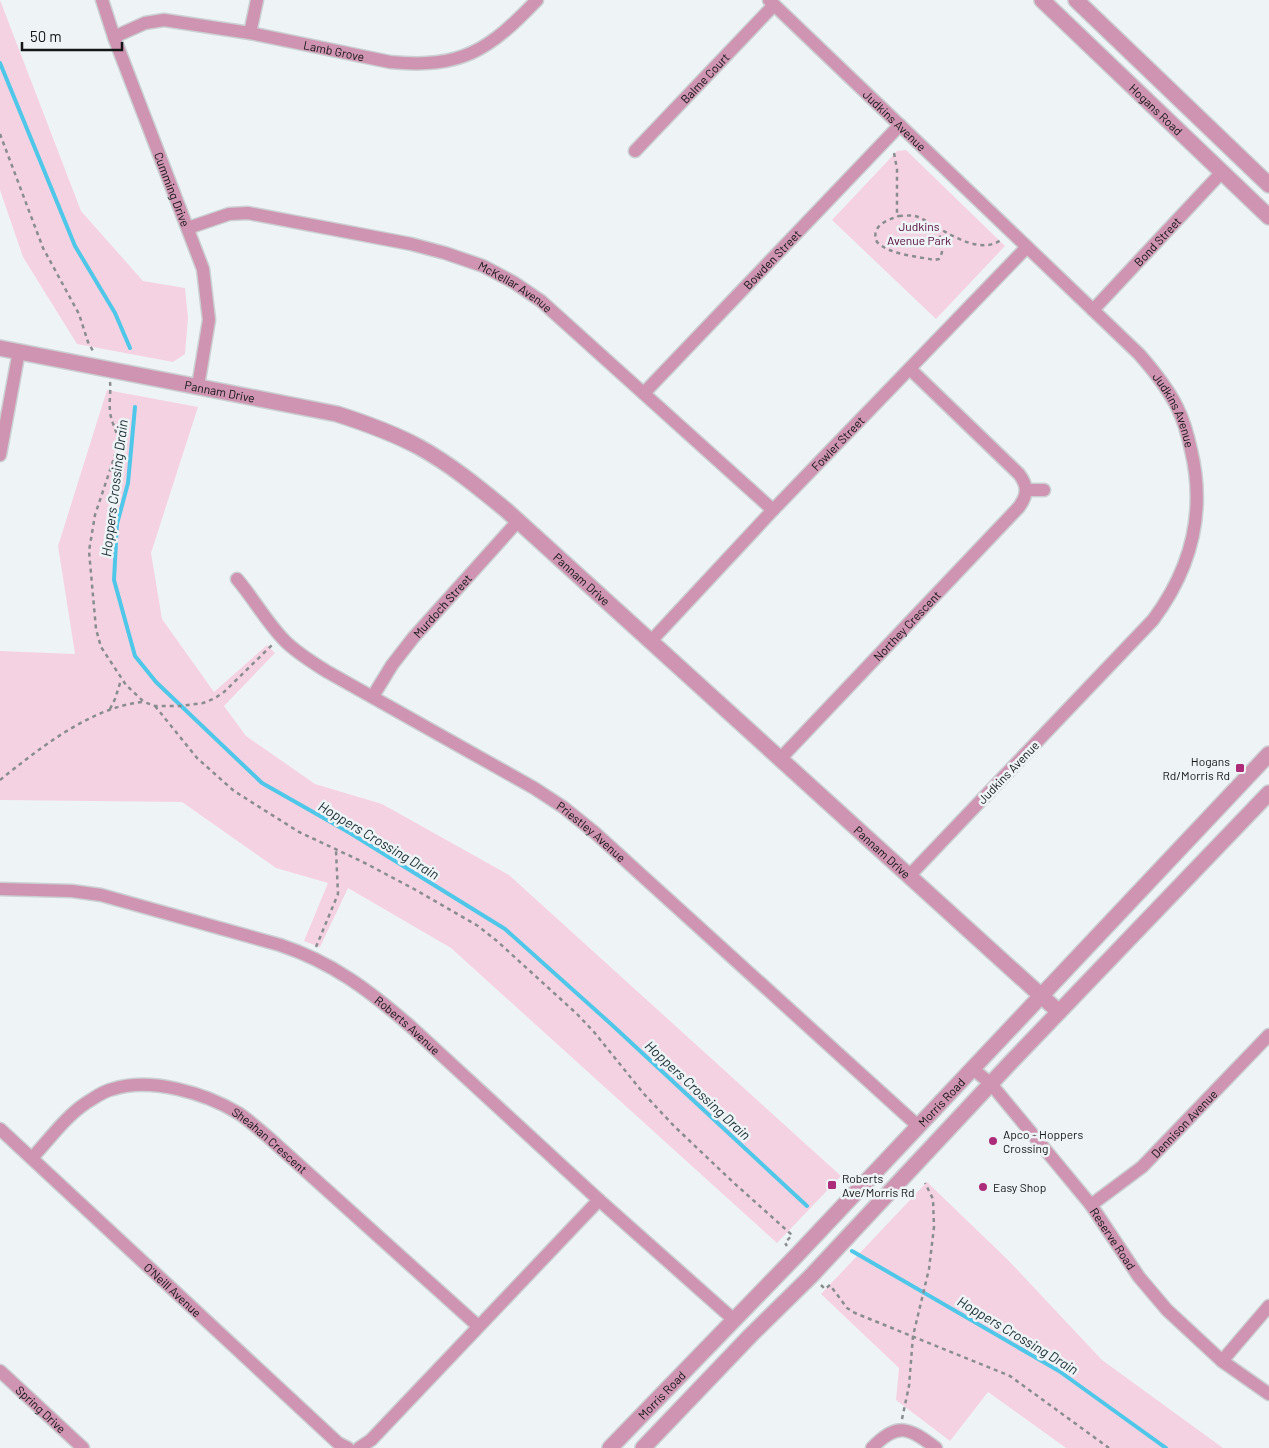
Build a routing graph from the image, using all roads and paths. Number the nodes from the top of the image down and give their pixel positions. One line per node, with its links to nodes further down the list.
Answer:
1 (102, 0): 8 (street, Cumming Drive)
2 (257, 0): 7 (street)
3 (537, 0): 7 (street, Lamb Grove)
4 (1042, 0): 13 (street, Hogans Road)
5 (1076, 0): 14 (street, Hogans Road)
6 (772, 2): 9 (street, Judkins Avenue); 11 (street, Balme Court)
7 (250, 33): 8 (street, Lamb Grove)
8 (114, 37): 17 (street, Cumming Drive)
9 (900, 125): 20 (street, Judkins Avenue); 27 (street, Bowden Street)
10 (0, 134): 24 (path)
11 (635, 150)
12 (894, 153): 15 (path)
13 (1222, 172): 16 (street, Hogans Road); 21 (street, Bond Street)
14 (1269, 185)
15 (897, 217): 18 (path); 18 (path)
16 (1269, 217)
17 (188, 228): 26 (street, Cumming Drive); 27 (street, McKellar Avenue)
18 (937, 232): 19 (path)
19 (1001, 240)
20 (1027, 247): 21 (street, Judkins Avenue); 25 (street, Fowler Street)
21 (1092, 310): 46 (street, Judkins Avenue)
22 (0, 348): 23 (street, Pannam Drive)
23 (19, 351): 24 (street, Pannam Drive); 28 (street)
24 (104, 368): 26 (street, Pannam Drive); 36 (path)
25 (910, 369): 29 (street); 31 (street, Fowler Street)
26 (198, 386): 32 (street, Pannam Drive)
27 (644, 393): 31 (street, McKellar Avenue)
28 (0, 455)
29 (1027, 490): 30 (street); 42 (street, Northey Crescent)
30 (1044, 490)
31 (773, 510): 34 (street, Fowler Street)
32 (518, 521): 34 (street, Pannam Drive); 37 (street, Murdoch Street)
33 (237, 579): 37 (street, Priestley Avenue)
34 (651, 641): 42 (street, Pannam Drive)
35 (273, 645): 39 (path)
36 (121, 679): 38 (path); 40 (path)
37 (373, 696): 54 (street, Priestley Avenue)
38 (144, 702): 39 (path); 40 (path)
39 (155, 706): 45 (path)
40 (110, 709): 43 (path)
41 (1269, 754): 49 (street, Morris Road)
42 (780, 759): 46 (street, Pannam Drive)
43 (0, 780)
44 (1269, 793): 50 (street, Morris Road)
45 (336, 850): 48 (path); 60 (path)
46 (909, 876): 49 (street, Pannam Drive)
47 (0, 889): 58 (street, Roberts Avenue)
48 (316, 947)
49 (1041, 995): 50 (street, Pannam Drive); 52 (street, Morris Road)
50 (1059, 1012): 53 (street, Morris Road)
51 (1269, 1035): 59 (street, Dennison Avenue)
52 (972, 1068): 53 (street, Reserve Road); 54 (street, Morris Road)
53 (991, 1084): 59 (street, Reserve Road); 61 (street, Morris Road)
54 (918, 1126): 60 (street, Morris Road)
55 (0, 1129): 56 (street, O'Neill Avenue)
56 (32, 1158): 64 (street, Sheahan Crescent); 72 (street, O'Neill Avenue)
57 (925, 1183): 66 (path)
58 (599, 1200): 63 (street, Roberts Avenue); 64 (street)
59 (1091, 1205): 67 (street, Reserve Road)
60 (797, 1255): 63 (street, Morris Road)
61 (811, 1276): 65 (street, Morris Road); 66 (path)
62 (1269, 1306): 67 (street)
63 (733, 1319): 65 (street); 74 (street, Morris Road)
64 (478, 1326): 73 (street)
65 (750, 1336): 75 (street, Morris Road)
66 (913, 1336): 70 (path); 78 (path)
67 (1222, 1361): 69 (street, Reserve Road)
68 (0, 1371): 71 (street, Spring Drive)
69 (1269, 1394)
70 (901, 1429): 76 (street); 77 (street)
71 (83, 1448)
72 (348, 1448)
73 (360, 1448)
74 (610, 1448)
75 (642, 1448)
76 (872, 1448)
77 (936, 1448)
78 (1109, 1448)

